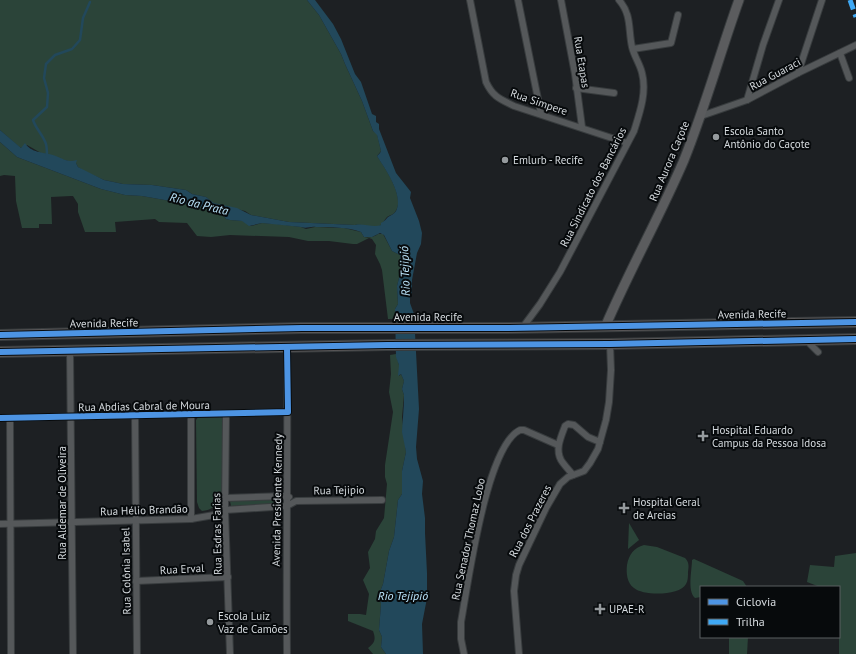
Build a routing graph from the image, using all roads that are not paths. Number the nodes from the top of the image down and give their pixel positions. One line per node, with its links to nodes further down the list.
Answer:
1 (470, 0): 17 (street, Rua Simpere)
2 (518, 0): 17 (street)
3 (561, 0): 14 (street, Rua Etapas)
4 (618, 0): 10 (street, Rua Sindicato dos Bancários)
5 (740, 0): 18 (main road, Rua Aurora Caçote)
6 (779, 0): 16 (street)
7 (822, 0): 12 (street)
8 (678, 15): 10 (street)
9 (856, 45): 11 (street, Rua Guaraci)
10 (633, 49): 20 (street, Rua Sindicato dos Bancários)
11 (840, 53): 12 (street, Rua Guaraci); 13 (street)
12 (798, 73): 16 (street, Rua Guaraci)
13 (849, 78)
14 (576, 88): 15 (street); 19 (street, Rua Etapas)
15 (614, 93)
16 (747, 100): 18 (street, Rua Guaraci)
17 (540, 114): 19 (street, Rua Simpere)
18 (701, 116): 22 (main road, Rua Aurora Caçote)
19 (582, 127): 20 (street, Rua Simpere)
20 (627, 144): 23 (street, Rua Sindicato dos Bancários)
21 (856, 322): 22 (main road, Avenida Recife)
22 (606, 325): 23 (main road, Avenida Recife)
23 (523, 327): 24 (main road, Avenida Recife)
24 (0, 335)
25 (856, 339): 26 (main road)
26 (806, 340): 27 (main road); 31 (street)
27 (610, 344): 28 (main road); 39 (street, Rua dos Prazeres)
28 (286, 347): 29 (main road); 32 (street, Avenida Presidente Kennedy)
29 (70, 351): 30 (main road); 38 (street, Rua Aldemar de Oliveira)
30 (0, 352)
31 (818, 352)
32 (288, 412): 33 (street, Rua Abdias Cabral de Moura); 42 (street, Avenida Presidente Kennedy)
33 (226, 414): 35 (street, Rua Abdias Cabral de Moura); 43 (street, Rua Esdras Farias)
34 (134, 415): 35 (street, Rua Abdias Cabral de Moura); 38 (street, Rua Abdias Cabral de Moura); 49 (street, Rua Colônia Isabel)
35 (191, 415): 48 (street)
36 (0, 418): 37 (street, Rua Abdias Cabral de Moura)
37 (10, 418): 38 (street, Rua Abdias Cabral de Moura); 51 (street)
38 (72, 418): 50 (street, Rua Aldemar de Oliveira)
39 (600, 442): 40 (street); 41 (street, Rua dos Prazeres)
40 (558, 445): 41 (street); 60 (street, Rua Senador Thomaz Lobo)
41 (573, 476): 61 (street, Rua dos Prazeres)
42 (287, 496): 43 (street); 45 (street, Rua Tejipio); 46 (street, Avenida Presidente Kennedy)
43 (225, 498): 47 (street, Rua Esdras Farias)
44 (382, 500): 45 (street, Rua Tejipio)
45 (296, 501): 46 (street, Rua Tejipio)
46 (287, 506): 47 (street, Rua Hélio Brandão); 59 (street, Avenida Presidente Kennedy)
47 (225, 510): 48 (street, Rua Hélio Brandão); 53 (street, Rua Esdras Farias)
48 (191, 519): 49 (street, Rua Hélio Brandão)
49 (136, 520): 50 (street, Rua Hélio Brandão); 54 (street, Rua Colônia Isabel)
50 (71, 522): 51 (street, Rua Hélio Brandão); 56 (street, Rua Aldemar de Oliveira)
51 (10, 523): 52 (street, Rua Hélio Brandão); 55 (street)
52 (0, 524)
53 (228, 577): 54 (street, Rua Erval); 58 (street, Rua Esdras Farias)
54 (136, 581): 57 (street, Rua Colônia Isabel)
55 (11, 654)
56 (73, 654)
57 (137, 654)
58 (230, 654)
59 (287, 654)
60 (464, 654)
61 (519, 654)

